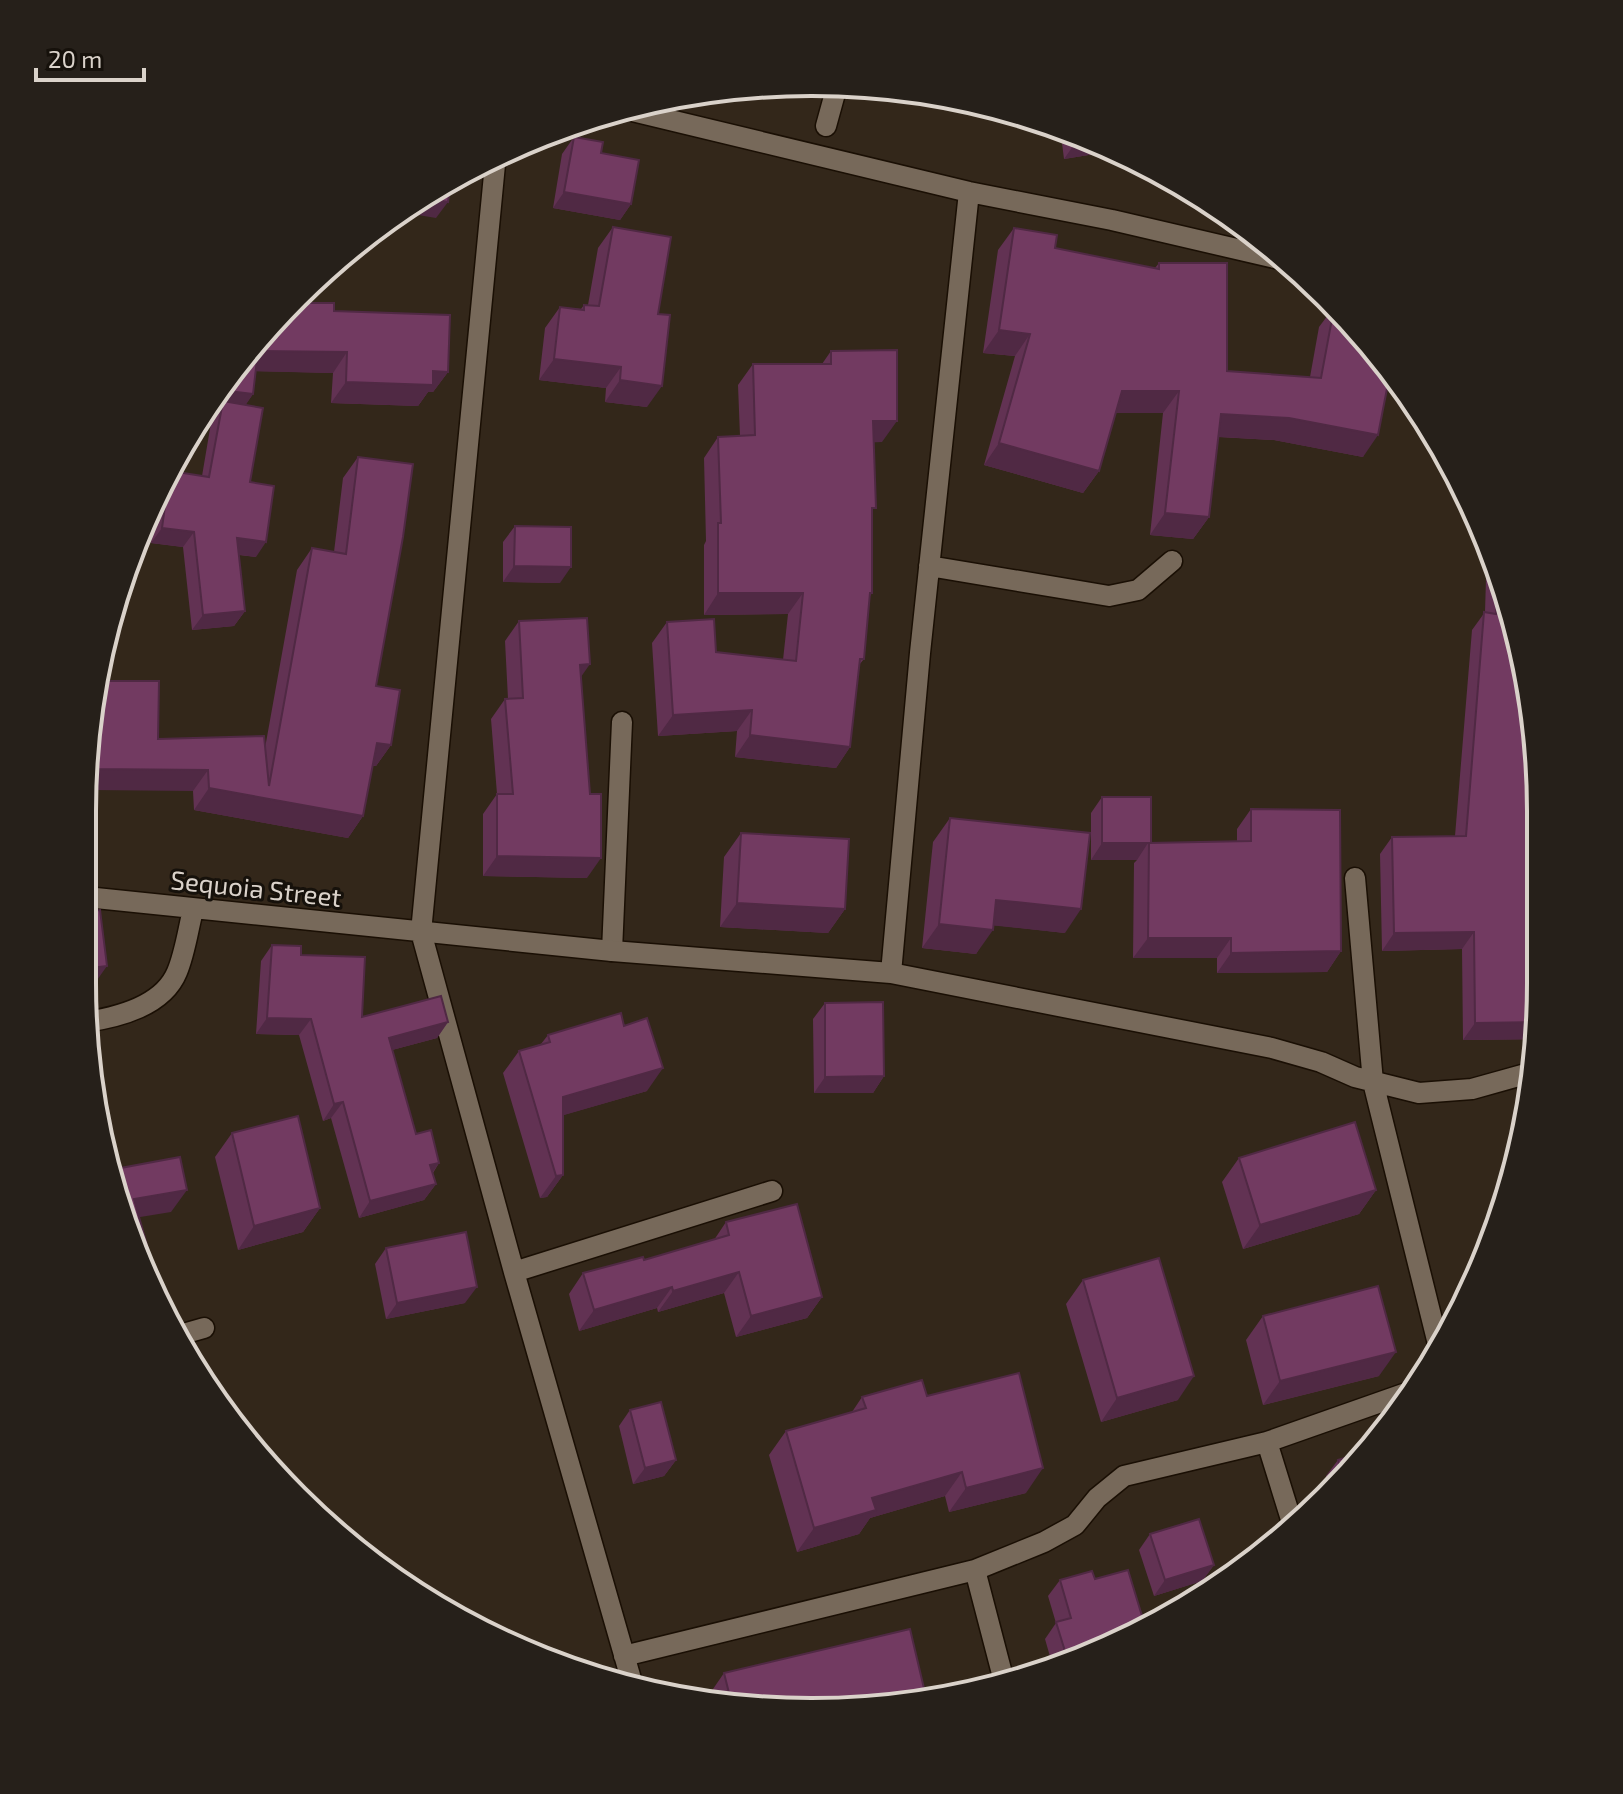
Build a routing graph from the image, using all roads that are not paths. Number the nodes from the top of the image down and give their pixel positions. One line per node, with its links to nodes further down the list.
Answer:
1 (834, 97): 3 (street)
2 (649, 115): 5 (street)
3 (826, 126)
4 (494, 170): 13 (street)
5 (969, 192): 6 (street); 8 (street)
6 (1260, 254)
7 (1172, 561): 8 (street)
8 (929, 566): 15 (street)
9 (622, 722): 14 (street)
10 (1355, 878): 18 (street)
11 (96, 898): 12 (street, Sequoia Street)
12 (193, 910): 13 (street, Sequoia Street); 16 (street)
13 (421, 932): 14 (street, Sequoia Street); 20 (street)
14 (612, 951): 15 (street, Sequoia Street)
15 (891, 973): 18 (street, Sequoia Street)
16 (98, 1020)
17 (1521, 1075): 18 (street, Sequoia Street)
18 (1373, 1082): 22 (street)
19 (772, 1191): 20 (street)
20 (514, 1272): 28 (street)
21 (204, 1328): 23 (street)
22 (1435, 1332)
23 (188, 1333)
24 (1394, 1397): 25 (street)
25 (1267, 1442): 26 (street); 27 (street)
26 (1289, 1514)
27 (975, 1570): 28 (street); 29 (street)
28 (624, 1656): 30 (street)
29 (1002, 1672)
30 (630, 1675)

